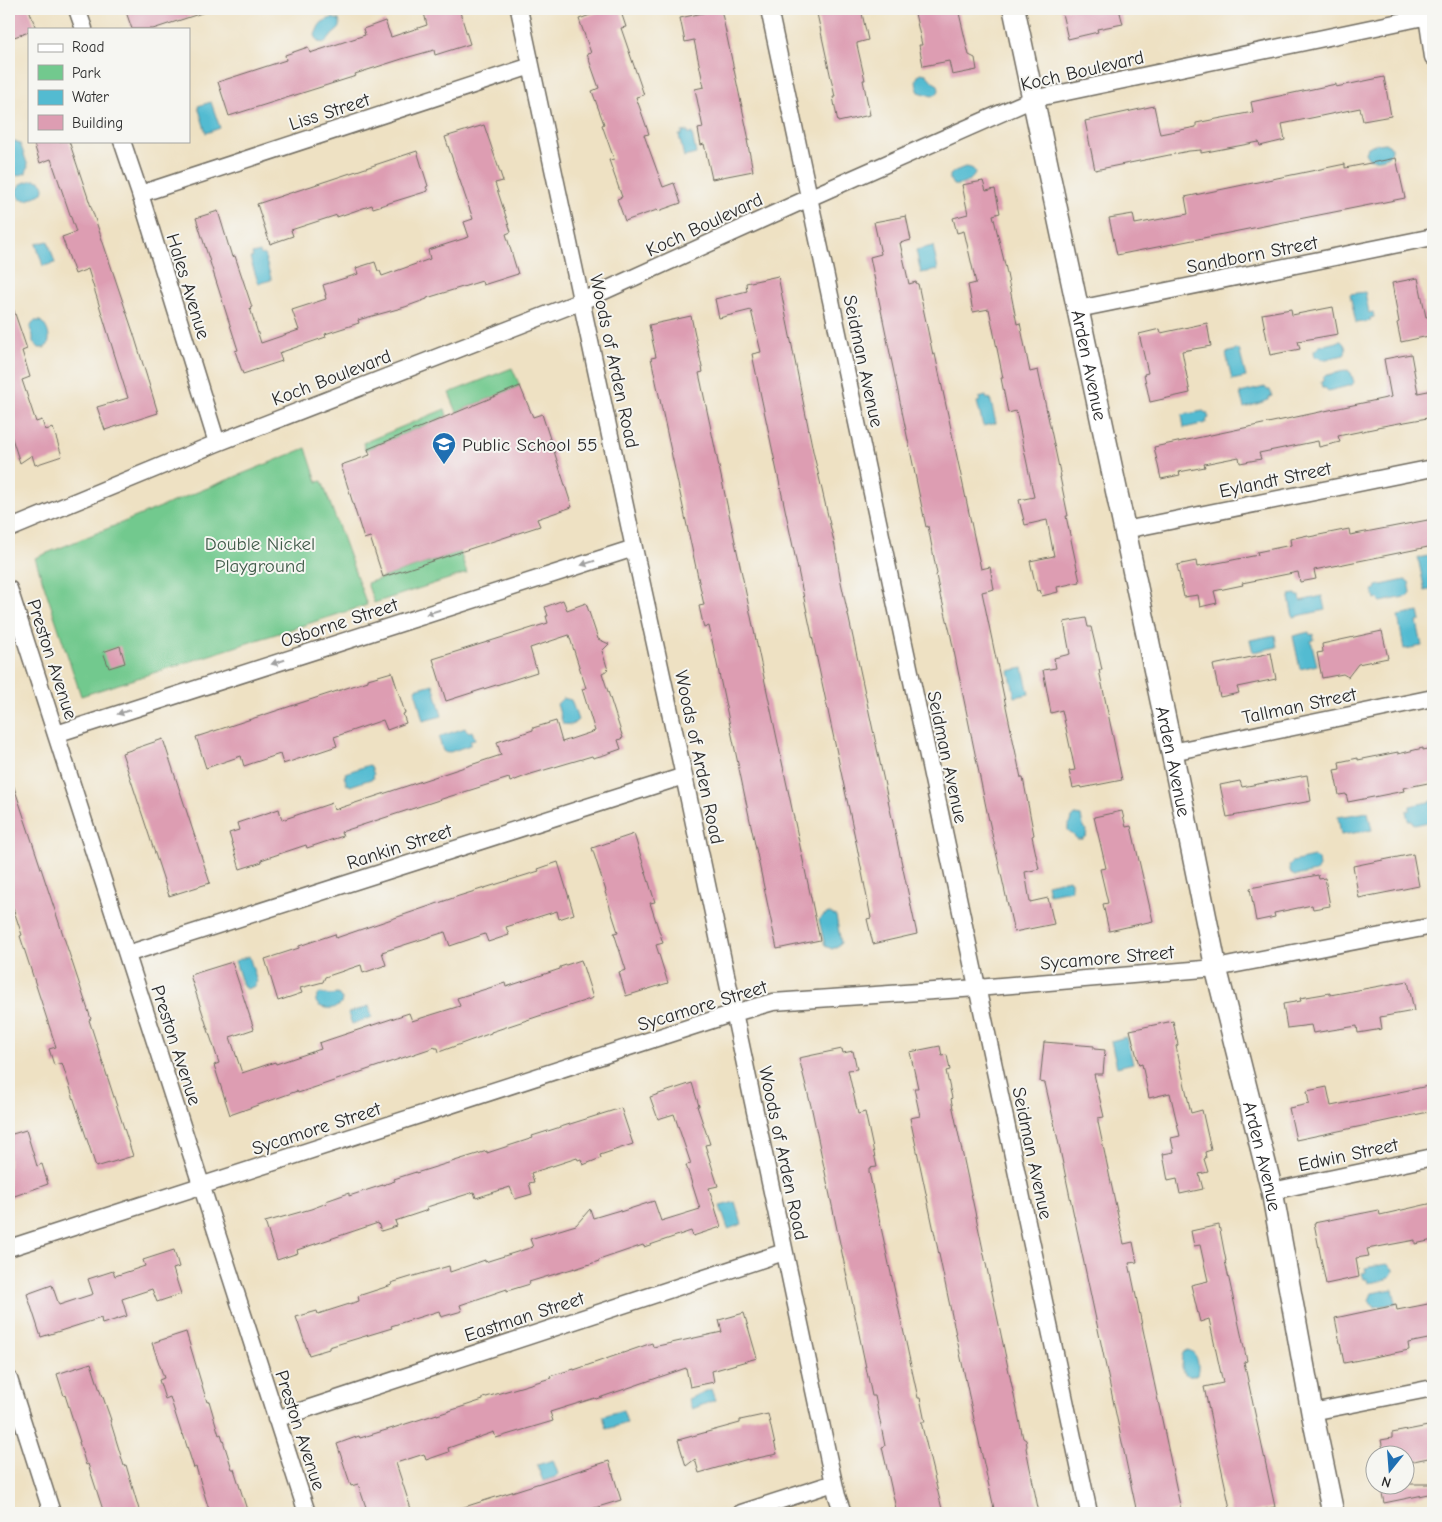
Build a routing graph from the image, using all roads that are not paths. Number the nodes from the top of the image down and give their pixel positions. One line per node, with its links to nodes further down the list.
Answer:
1 (77, 9): 6 (street)
2 (519, 9): 8 (street, Woods of Arden Road)
3 (769, 9): 12 (street, Seidman Avenue)
4 (1014, 9): 9 (street, Arden Avenue)
5 (1429, 13): 7 (street); 9 (street, Koch Boulevard)
6 (84, 28)
7 (1433, 57)
8 (531, 66): 11 (street, Liss Street); 14 (street, Woods of Arden Road)
9 (1033, 99): 12 (street, Koch Boulevard); 15 (street, Arden Avenue)
10 (122, 142): 11 (street, Hales Avenue)
11 (140, 194): 16 (street, Hales Avenue)
12 (809, 198): 14 (street, Koch Boulevard); 29 (street, Seidman Avenue)
13 (1433, 238): 15 (street, Sandborn Street)
14 (582, 301): 16 (street, Koch Boulevard); 20 (street, Woods of Arden Road)
15 (1078, 309): 19 (street, Arden Avenue)
16 (217, 442): 18 (street, Koch Boulevard)
17 (1433, 468): 19 (street, Eylandt Street)
18 (9, 529)
19 (1125, 530): 24 (street, Arden Avenue)
20 (634, 548): 23 (street, Osborne Street, one-way to 23); 25 (street, Woods of Arden Road)
21 (9, 589): 23 (street, Preston Avenue)
22 (1433, 698): 24 (street, Tallman Street)
23 (56, 734): 27 (street, Preston Avenue)
24 (1172, 752): 28 (street, Arden Avenue)
25 (684, 776): 27 (street, Rankin Street); 30 (street, Woods of Arden Road)
26 (1433, 926): 28 (street, Sycamore Street)
27 (127, 954): 32 (street, Preston Avenue)
28 (1216, 968): 29 (street, Sycamore Street); 33 (street, Arden Avenue)
29 (977, 988): 30 (street, Sycamore Street); 45 (street, Seidman Avenue)
30 (734, 1014): 32 (street, Sycamore Street); 35 (street, Woods of Arden Road)
31 (1433, 1157): 33 (street, Edwin Street)
32 (201, 1186): 34 (street, Sycamore Street); 39 (street, Preston Avenue)
33 (1272, 1191): 38 (street, Arden Avenue)
34 (9, 1248)
35 (784, 1252): 39 (street, Eastman Street); 40 (street, Woods of Arden Road)
36 (9, 1379): 41 (street)
37 (1433, 1388): 38 (street)
38 (1312, 1412): 46 (street, Arden Avenue)
39 (276, 1418): 42 (street, Preston Avenue)
40 (834, 1483): 43 (street); 44 (street, Woods of Arden Road)
41 (52, 1513)
42 (307, 1513)
43 (741, 1513)
44 (844, 1513)
45 (1089, 1513)
46 (1333, 1513)

